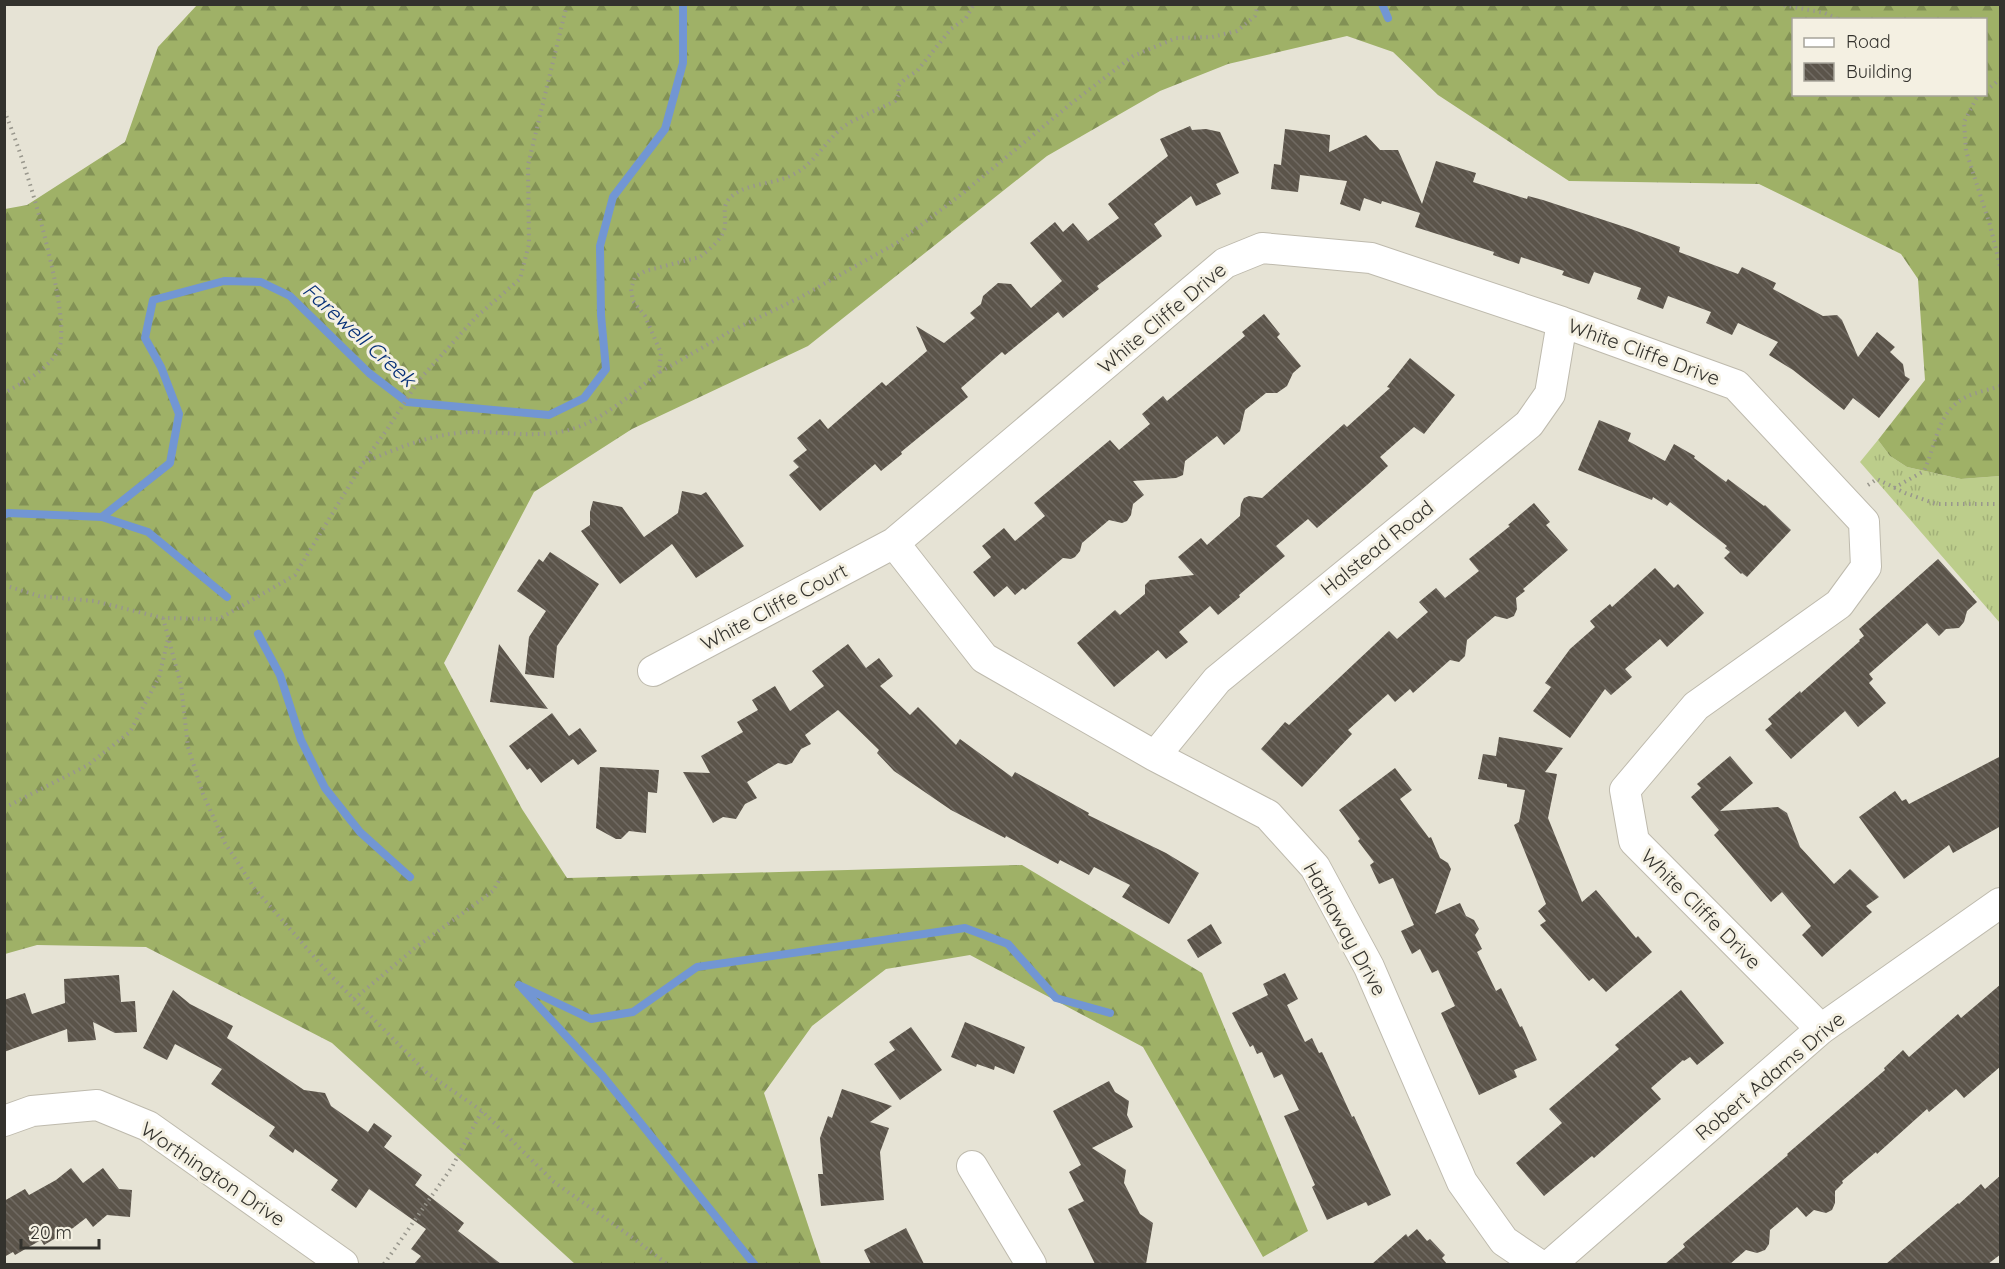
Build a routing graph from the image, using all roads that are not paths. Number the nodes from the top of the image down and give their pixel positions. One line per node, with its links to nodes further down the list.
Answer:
1 (1562, 322): 2 (street, White Cliffe Drive); 4 (street, Halstead Road); 6 (street, White Cliffe Drive)
2 (894, 543): 3 (street, White Cliffe Court); 4 (street, Hathaway Drive)
3 (653, 671)
4 (1155, 756): 11 (street, Hathaway Drive)
5 (2001, 903): 6 (street, Robert Adams Drive)
6 (1821, 1029): 12 (street, Robert Adams Drive)
7 (4, 1121): 9 (street, Worthington Drive)
8 (972, 1166): 10 (street)
9 (342, 1264)
10 (1031, 1264)
11 (1538, 1264)
12 (1551, 1264)

